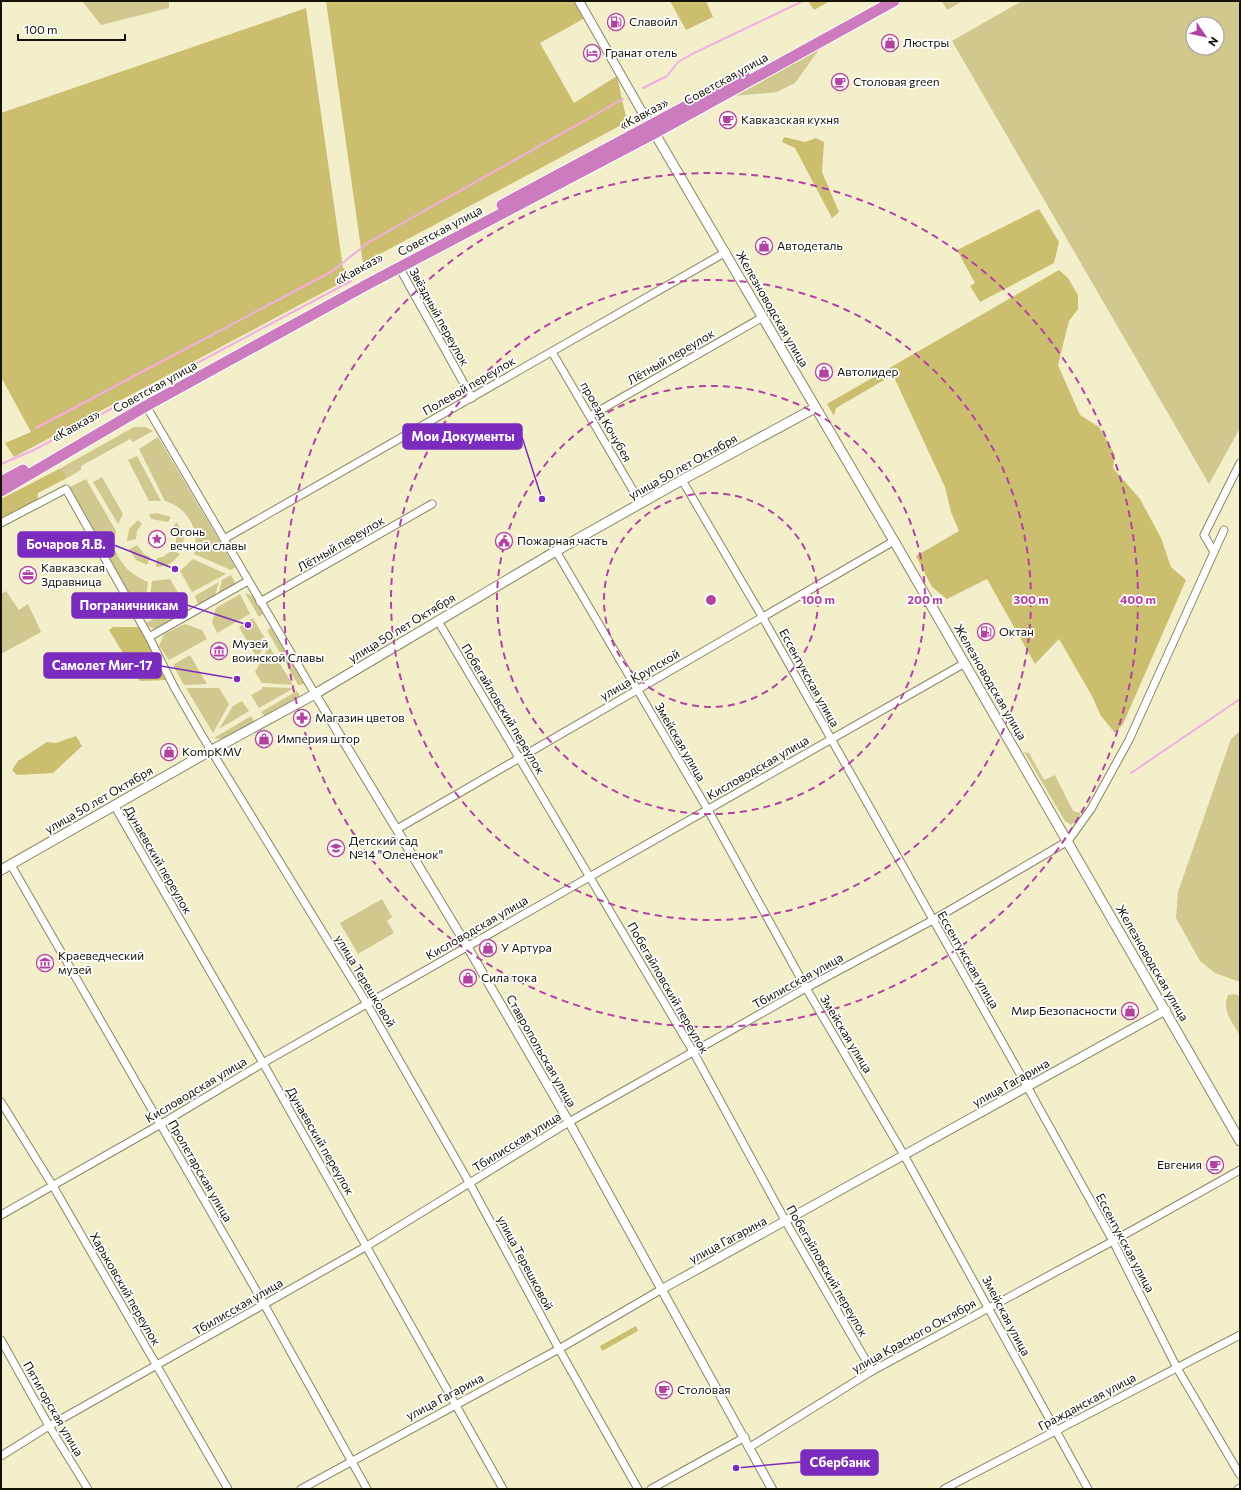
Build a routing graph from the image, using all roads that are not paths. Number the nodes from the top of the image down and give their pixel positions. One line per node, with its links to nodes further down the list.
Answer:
1 (579, 1): 4 (street)
2 (879, 1): 4 (highway, «Кавказ»)
3 (894, 1): 4 (highway, Советская улица)
4 (653, 130): 5 (main road, Железноводская улица); 6 (highway, Советская улица); 10 (highway, «Кавказ»)
5 (726, 252): 7 (main road, Железноводская улица); 8 (street, Полевой переулок)
6 (399, 267): 9 (street, Звёздный переулок); 10 (highway, Советская улица)
7 (763, 317): 11 (main road, Железноводская улица); 12 (street, Лётный переулок)
8 (552, 352): 9 (street, Полевой переулок); 12 (street, проезд Кочубея)
9 (472, 398): 21 (street, Полевой переулок)
10 (145, 405): 15 (highway, «Кавказ»); 16 (highway, Советская улица); 21 (street, Ставропольская улица)
11 (815, 408): 14 (main road, улица 50 лет Октября); 22 (main road, Железноводская улица)
12 (590, 416): 18 (street, проезд Кочубея)
13 (1240, 463): 24 (street)
14 (682, 480): 18 (main road, улица 50 лет Октября); 27 (street, Ессентукская улица)
15 (1, 482)
16 (1, 491)
17 (432, 504): 26 (street, Лётный переулок)
18 (641, 504): 23 (main road, улица 50 лет Октября)
19 (1, 523): 29 (street, улица Терешковой)
20 (1224, 530): 24 (street)
21 (224, 539): 25 (street, Ставропольская улица)
22 (894, 541): 27 (street, улица Крупской); 30 (main road, Железноводская улица)
23 (556, 551): 28 (main road, улица 50 лет Октября); 31 (street, Змейская улица)
24 (1214, 552): 39 (street)
25 (248, 581): 26 (street, Ставропольская улица); 29 (street)
26 (260, 602): 32 (street, Ставропольская улица)
27 (763, 618): 31 (street, улица Крупской); 33 (street, Ессентукская улица)
28 (438, 621): 32 (main road, улица 50 лет Октября); 35 (street, Побегайловский переулок)
29 (150, 637): 34 (street, улица Терешковой)
30 (965, 663): 33 (street, Кисловодская улица); 39 (main road, Железноводская улица)
31 (637, 689): 35 (street, улица Крупской); 37 (street, Змейская улица)
32 (315, 694): 34 (main road, улица 50 лет Октября); 38 (street, Ставропольская улица)
33 (830, 738): 37 (street, Кисловодская улица); 43 (street, Ессентукская улица)
34 (212, 750): 36 (main road, улица 50 лет Октября); 46 (street, улица Терешковой)
35 (518, 758): 38 (street, улица Крупской); 42 (street, Побегайловский переулок)
36 (114, 805): 40 (main road, улица 50 лет Октября); 49 (street, Дунаевский переулок)
37 (708, 810): 42 (street, Кисловодская улица); 45 (street, Змейская улица)
38 (397, 829): 44 (street, Ставропольская улица)
39 (1068, 841): 43 (street, Тбилисская улица); 47 (main road, Железноводская улица)
40 (12, 865): 41 (main road, улица 50 лет Октября); 53 (street, Пролетарская улица)
41 (1, 870)
42 (590, 877): 44 (street, Кисловодская улица); 48 (street, Побегайловский переулок)
43 (933, 920): 45 (street, Тбилисская улица); 50 (street, Ессентукская улица)
44 (467, 946): 46 (street, Кисловодская улица); 52 (street, Ставропольская улица)
45 (806, 988): 48 (street, Тбилисская улица); 55 (street, Змейская улица)
46 (368, 1004): 49 (street, Кисловодская улица); 57 (street, улица Терешковой)
47 (1166, 1010): 50 (street, улица Гагарина); 54 (main road, Железноводская улица)
48 (694, 1053): 52 (street, Тбилисская улица); 60 (street, Побегайловский переулок)
49 (263, 1063): 53 (street, Кисловодская улица); 62 (street, Дунаевский переулок)
50 (1028, 1088): 55 (street, улица Гагарина); 61 (street, Ессентукская улица)
51 (1, 1102): 58 (street, Харьковский переулок)
52 (569, 1122): 57 (street, Тбилисская улица); 63 (street, Ставропольская улица)
53 (161, 1124): 58 (street, Кисловодская улица); 64 (street, Пролетарская улица)
54 (1240, 1141)
55 (904, 1155): 60 (street, улица Гагарина); 65 (street, Змейская улица)
56 (1240, 1170): 61 (street, улица Красного Октября)
57 (470, 1184): 62 (street, Тбилисская улица); 68 (street, улица Терешковой)
58 (53, 1186): 59 (street, Кисловодская улица); 69 (street, Харьковский переулок)
59 (1, 1215)
60 (786, 1222): 63 (street, улица Гагарина); 71 (street, Побегайловский переулок)
61 (1113, 1241): 65 (street, улица Красного Октября); 70 (street, Ессентукская улица)
62 (367, 1246): 64 (street, Тбилисская улица); 72 (street, Дунаевский переулок)
63 (662, 1290): 68 (street, улица Гагарина); 75 (street, Ставропольская улица)
64 (264, 1304): 69 (street, Тбилисская улица); 78 (street, Пролетарская улица)
65 (990, 1308): 71 (street, улица Красного Октября); 74 (street, Змейская улица)
66 (1240, 1335): 70 (street, Гражданская улица)
67 (1, 1340): 73 (street, Пятигорская улица)
68 (558, 1349): 72 (street, улица Гагарина); 85 (street, улица Терешковой)
69 (156, 1366): 73 (street, Тбилисская улица); 81 (street, Харьковский переулок)
70 (1177, 1368): 74 (street, Гражданская улица); 79 (street, Ессентукская улица)
71 (872, 1371): 76 (street, улица Красного Октября)
72 (456, 1406): 78 (street, улица Гагарина); 84 (street, Дунаевский переулок)
73 (49, 1426): 77 (street, Тбилисская улица); 80 (street, Пятигорская улица)
74 (1055, 1431): 88 (street, Гражданская улица); 89 (street, Змейская улица)
75 (745, 1437): 76 (street, Ставропольская улица); 86 (street)
76 (750, 1447): 87 (street, Ставропольская улица)
77 (1, 1456)
78 (351, 1461): 82 (street, улица Гагарина); 83 (street, Пролетарская улица)
79 (1240, 1475)
80 (88, 1489)
81 (228, 1489)
82 (301, 1489)
83 (367, 1489)
84 (503, 1489)
85 (638, 1489)
86 (651, 1489)
87 (772, 1489)
88 (944, 1489)
89 (1088, 1489)

